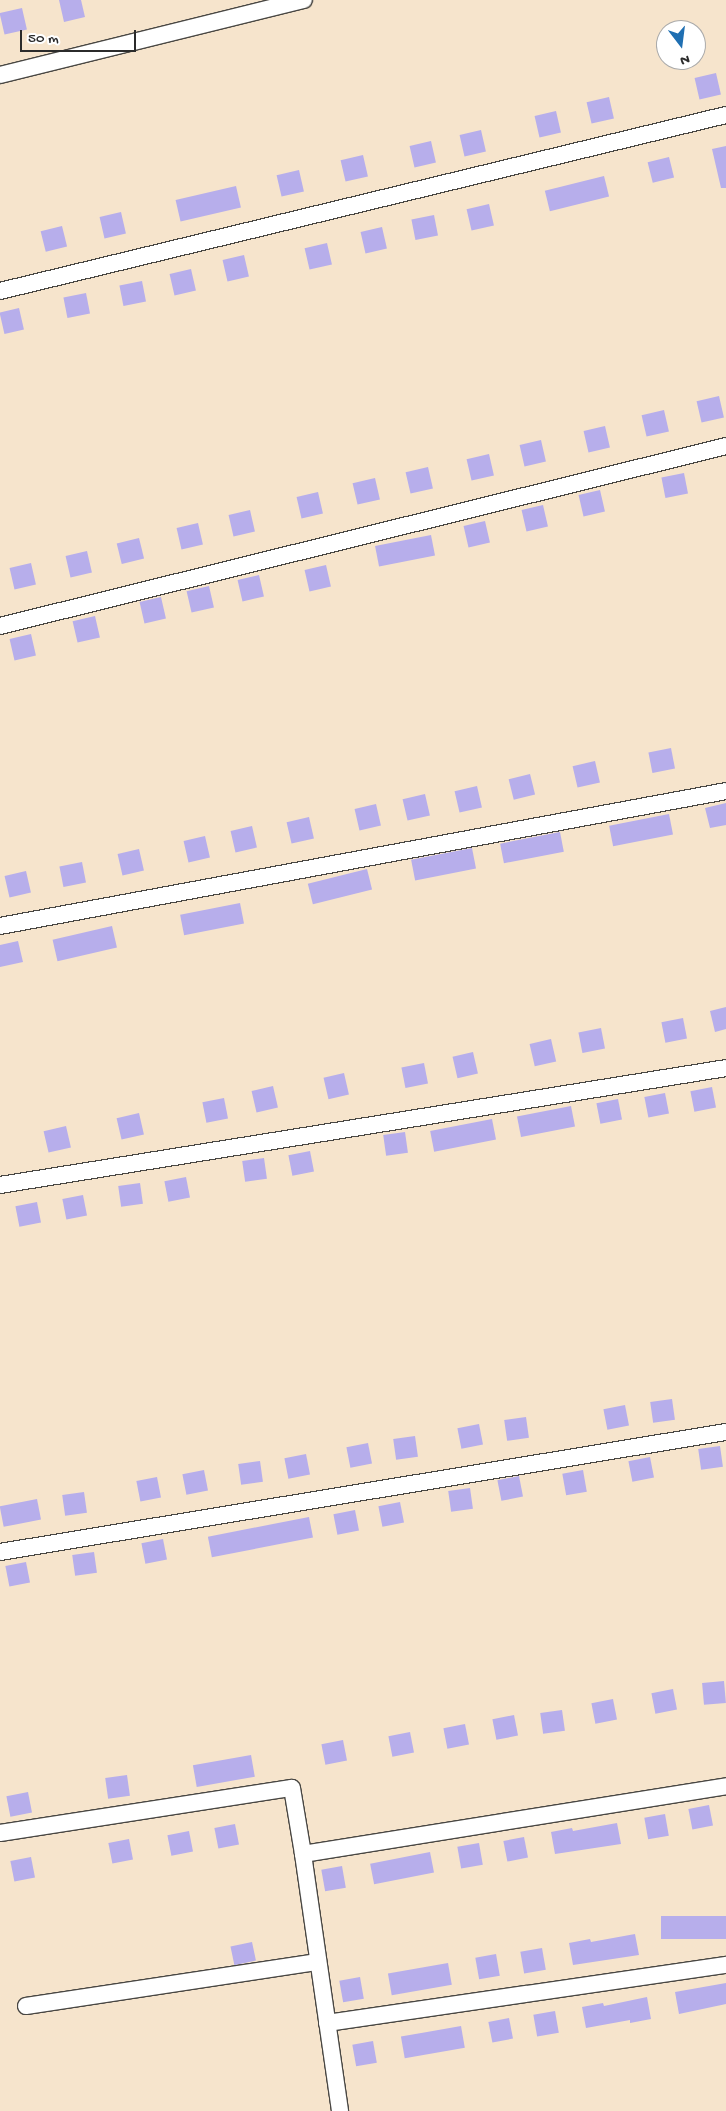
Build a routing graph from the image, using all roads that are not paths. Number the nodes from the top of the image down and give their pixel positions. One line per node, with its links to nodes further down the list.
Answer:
1 (304, 0): 2 (street)
2 (0, 74)
3 (726, 115): 4 (street)
4 (0, 291)
5 (726, 446): 6 (street)
6 (0, 626)
7 (726, 791): 8 (street)
8 (0, 926)
9 (726, 1068): 10 (street)
10 (0, 1185)
11 (726, 1432): 12 (street)
12 (0, 1552)
13 (726, 1786): 15 (street)
14 (0, 1833): 15 (street)
15 (303, 1854): 16 (street)
16 (318, 1962): 18 (street); 19 (street)
17 (726, 1964): 19 (street)
18 (26, 2006)
19 (327, 2023): 20 (street)
20 (340, 2111)

